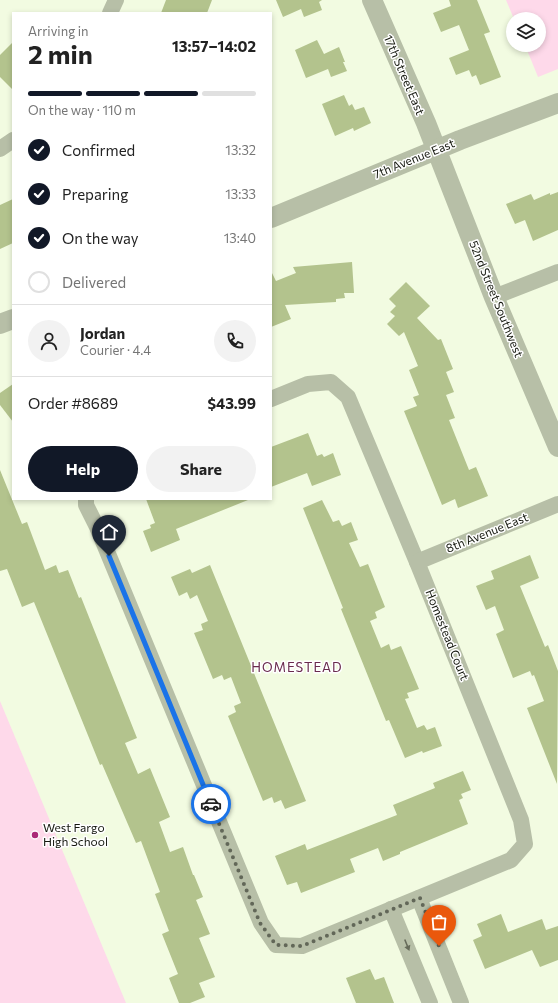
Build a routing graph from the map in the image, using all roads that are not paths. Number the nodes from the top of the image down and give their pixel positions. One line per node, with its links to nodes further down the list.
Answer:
1 (116, 0): 3 (street)
2 (372, 0): 7 (street, 17th Street East)
3 (110, 12)
4 (558, 104): 7 (street, 7th Avenue East)
5 (12, 141): 6 (street)
6 (0, 149)
7 (436, 150): 8 (street, 7th Avenue East); 10 (street, 52nd Street Southwest)
8 (272, 218)
9 (558, 272): 10 (street)
10 (494, 297): 14 (street, 52nd Street Southwest)
11 (12, 319): 12 (street)
12 (0, 324)
13 (272, 399): 17 (street, Homestead Court)
14 (558, 447)
15 (86, 500): 19 (street, Homestead Court)
16 (558, 504): 17 (street, 8th Avenue East)
17 (417, 562): 18 (street, Homestead Court)
18 (420, 898): 19 (street, Homestead Court); 21 (street)
19 (391, 909): 20 (street, one-way to 20)
20 (430, 1003)
21 (461, 1003)

